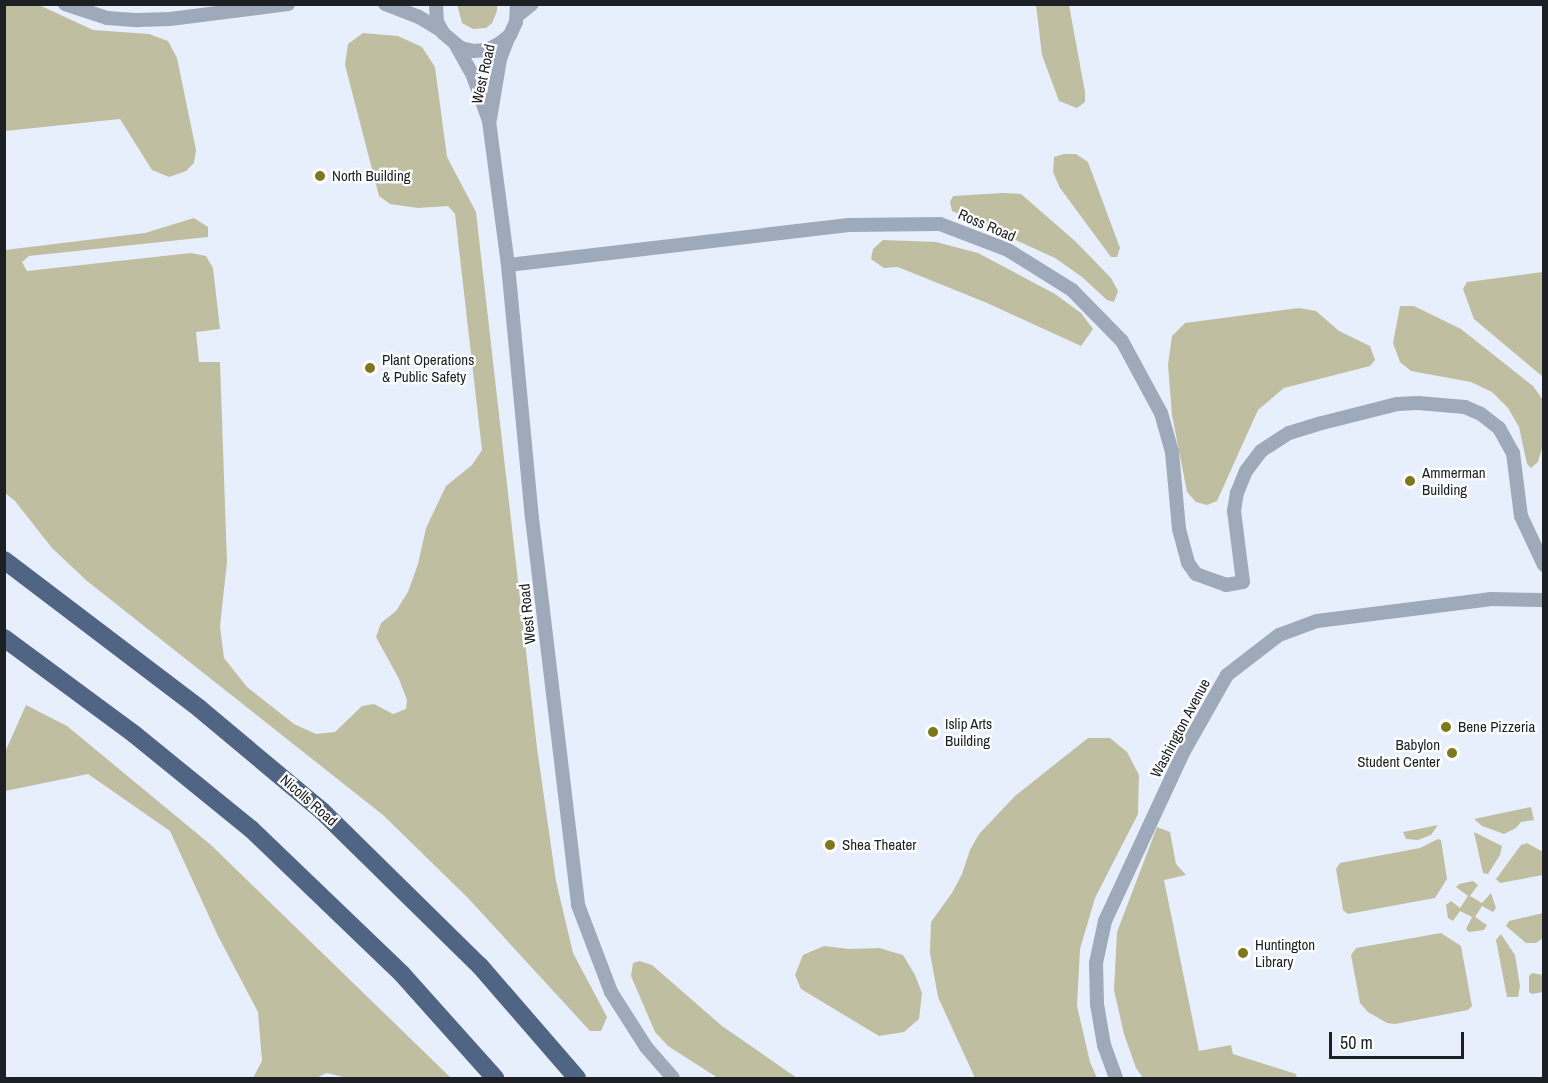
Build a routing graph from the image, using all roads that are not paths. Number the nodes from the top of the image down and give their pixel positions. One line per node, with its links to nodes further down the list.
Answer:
1 (65, 4): 2 (street)
2 (288, 4)
3 (385, 4): 7 (street, West Road)
4 (436, 4): 7 (street)
5 (532, 4): 6 (street)
6 (517, 10): 8 (street, West Road)
7 (442, 31): 9 (street, West Road)
8 (510, 35): 9 (street); 10 (street, West Road)
9 (456, 45): 10 (street, West Road)
10 (489, 121): 11 (street, West Road)
11 (508, 265): 13 (street, Ross Road); 20 (street, West Road)
12 (4, 560): 16 (highway, Nicolls Road)
13 (1544, 565)
14 (1544, 600): 21 (street, Washington Avenue)
15 (4, 638): 17 (highway)
16 (533, 1027): 18 (highway, Nicolls Road); 19 (highway)
17 (495, 1078)
18 (577, 1078)
19 (588, 1078)
20 (673, 1078)
21 (1116, 1078)

